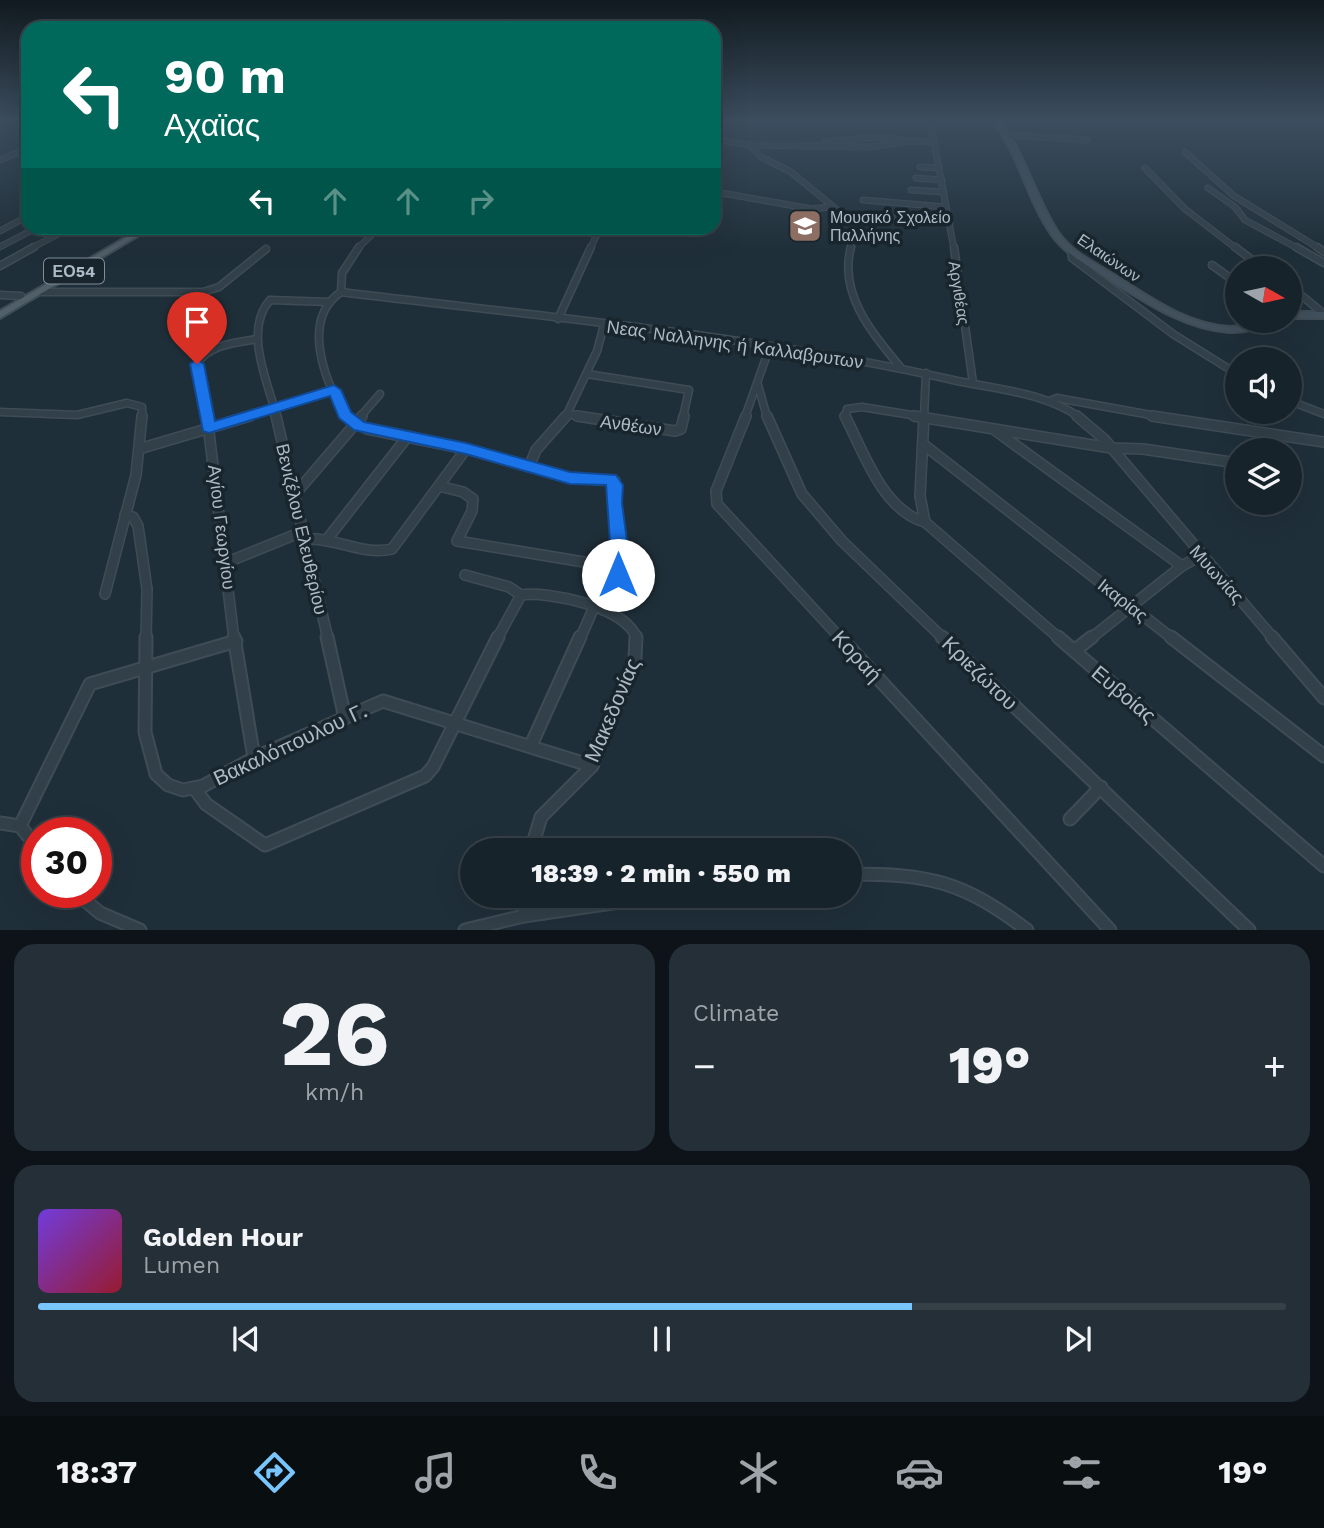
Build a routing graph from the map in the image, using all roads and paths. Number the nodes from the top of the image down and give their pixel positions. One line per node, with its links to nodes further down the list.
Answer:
1 (773, 164): 16 (street)
2 (938, 164): 6 (street, Αργιθέας)
3 (1021, 164): 29 (main road, Ελαιώνων)
4 (1199, 164): 30 (street)
5 (920, 167): 6 (street)
6 (939, 168): 9 (street, Αργιθέας)
7 (1144, 168): 31 (street)
8 (916, 178): 9 (street)
9 (942, 180): 12 (street, Αργιθέας)
10 (1208, 188): 32 (street)
11 (911, 190): 12 (street)
12 (944, 192): 15 (street, Αργιθέας)
13 (722, 193): 16 (street)
14 (863, 200): 15 (street)
15 (946, 206): 19 (street, Αργιθέας)
16 (830, 207): 52 (street)
17 (874, 216): 19 (street)
18 (21, 220): 20 (street)
19 (950, 223): 56 (street, Αργιθέας)
20 (0, 231)
21 (23, 235): 27 (street)
22 (56, 235): 34 (street)
23 (126, 235): 39 (main road, ΕΟ54)
24 (135, 235): 37 (main road, ΕΟ54)
25 (372, 235): 36 (street)
26 (597, 235): 46 (street)
27 (0, 247)
28 (266, 249): 37 (street)
29 (1071, 251): 48 (main road, Ελαιώνων); 51 (street)
30 (1324, 252)
31 (1247, 256)
32 (1324, 263)
33 (1212, 265): 35 (street)
34 (0, 266)
35 (1225, 274)
36 (340, 290): 41 (street); 46 (street, Νεας Nαλληνης ή Καλλαβρυτων)
37 (39, 292): 43 (main road, ΕΟ54)
38 (0, 295): 39 (street)
39 (21, 296): 42 (main road, ΕΟ54)
40 (1302, 296): 45 (street)
41 (329, 302): 49 (street, Βενιζέλου Ελευθερίου); 57 (street)
42 (0, 308)
43 (0, 315)
44 (1302, 315): 45 (main road)
45 (1324, 315)
46 (558, 319): 47 (street, Νεας Nαλληνης ή Καλλαβρυτων)
47 (604, 325): 50 (street, Νεας Nαλληνης ή Καλλαβρυτων); 54 (street)
48 (1225, 326)
49 (257, 339): 61 (street, Βενιζέλου Ελευθερίου); 67 (street, Αγίου Γεωργίου)
50 (769, 349): 52 (street, Νεας Nαλληνης ή Καλλαβρυτων); 55 (street, Κοραή)
51 (1225, 367)
52 (901, 368): 53 (street, Νεας Nαλληνης ή Καλλαβρυτων)
53 (926, 373): 56 (street, Νεας Nαλληνης ή Καλλαβρυτων); 65 (street)
54 (587, 374): 63 (street); 63 (street, Ανθέων)
55 (758, 383): 102 (street, Κριεζώτου); 117 (street, Κοραή)
56 (973, 383): 59 (street, Νεας Nαλληνης ή Καλλαβρυτων)
57 (334, 390): 61 (street); 66 (street)
58 (380, 394): 66 (street)
59 (1050, 401): 70 (street); 72 (street, Νεας Nαλληνης ή Καλλαβρυτων)
60 (1302, 406): 64 (street)
61 (274, 407): 67 (street); 78 (street, Βενιζέλου Ελευθερίου)
62 (0, 412): 73 (street)
63 (568, 414): 76 (street)
64 (1323, 414)
65 (923, 418): 68 (street); 71 (street); 80 (street, Ευβοίας)
66 (355, 424): 69 (street); 78 (street)
67 (209, 428): 73 (street); 84 (street, Αγίου Γεωργίου)
68 (994, 430): 72 (street); 85 (street)
69 (408, 436): 74 (street); 82 (street)
70 (1324, 442)
71 (923, 444): 80 (street); 91 (street, Ικαρίας)
72 (1111, 448): 75 (street); 83 (street, Μυωνίας)
73 (139, 449): 79 (street)
74 (466, 449): 76 (street); 77 (street)
75 (1225, 461)
76 (528, 467): 86 (street)
77 (439, 486): 82 (street); 86 (street)
78 (296, 493): 81 (street, Βενιζέλου Ελευθερίου)
79 (125, 515): 88 (street); 94 (street)
80 (925, 522): 93 (street, Ευβοίας)
81 (305, 535): 82 (street); 84 (street); 96 (street, Βενιζέλου Ελευθερίου)
82 (328, 538)
83 (1200, 556): 85 (street); 95 (street, Μυωνίας)
84 (225, 563): 92 (street, Αγίου Γεωργίου)
85 (1182, 566): 91 (street)
86 (620, 568): 90 (street)
87 (465, 575): 89 (street, Μακεδονίας)
88 (105, 594)
89 (520, 595): 90 (street, Μακεδονίας); 97 (street)
90 (598, 608): 98 (street); 101 (street, Μακεδονίας)
91 (1132, 608): 93 (street); 99 (street, Ικαρίας)
92 (236, 641): 94 (street); 100 (street, Αγίου Γεωργίου)
93 (1074, 651): 108 (street, Ευβοίας)
94 (148, 666): 103 (street); 106 (street)
95 (1324, 698)
96 (345, 718): 97 (street, Βακαλόπουλου Γ.); 100 (street, Βακαλόπουλου Γ.)
97 (455, 722): 98 (street, Βακαλόπουλου Γ.); 103 (street)
98 (531, 745): 101 (street, Βακαλόπουλου Γ.)
99 (1324, 756)
100 (254, 758): 103 (street, Βακαλόπουλου Γ.)
101 (592, 766): 107 (street, Μακεδονίας)
102 (1101, 787): 104 (street); 118 (street, Κριεζώτου)
103 (192, 790)
104 (1070, 819)
105 (0, 823): 106 (street)
106 (20, 826)
107 (535, 838)
108 (1324, 866)
109 (862, 874): 116 (street)
110 (94, 908): 114 (street)
111 (525, 908): 113 (street)
112 (578, 908): 113 (street)
113 (524, 916): 115 (street)
114 (140, 929)
115 (465, 929)
116 (1027, 929)
117 (1110, 929)
118 (1249, 929)

